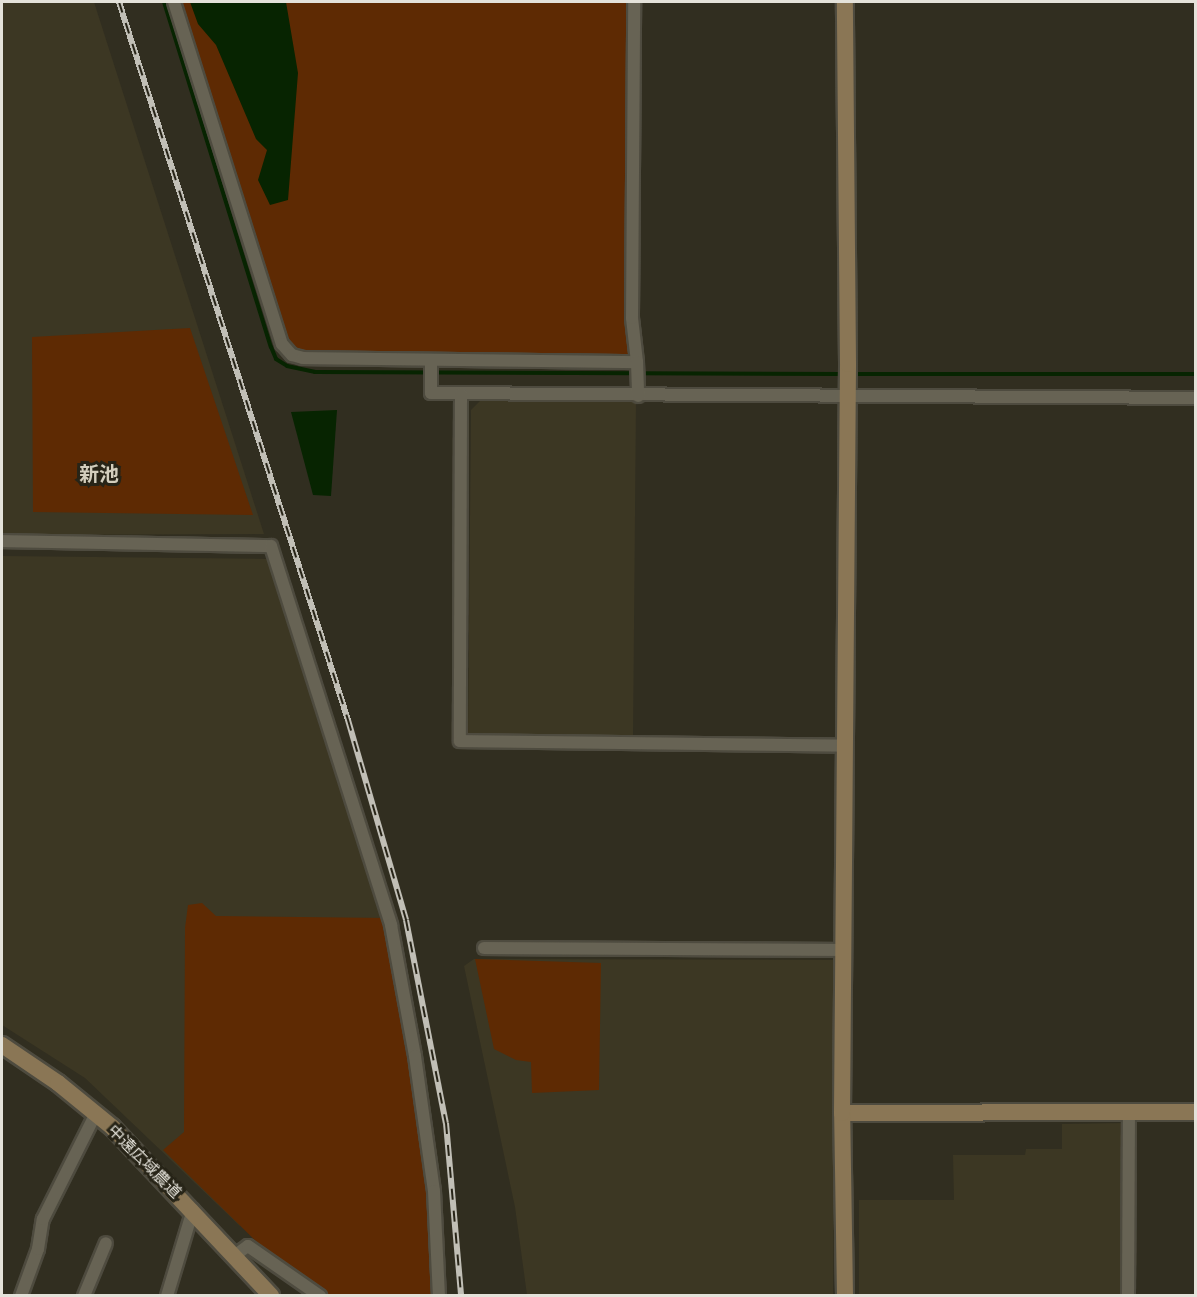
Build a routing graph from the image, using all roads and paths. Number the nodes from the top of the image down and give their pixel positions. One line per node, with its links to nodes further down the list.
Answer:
1 (174, 2): 4 (street)
2 (634, 2): 5 (street)
3 (845, 2): 7 (street)
4 (431, 361): 5 (street); 6 (street)
5 (637, 362): 8 (street)
6 (461, 394): 8 (street); 11 (street)
7 (848, 394): 8 (street); 9 (street); 11 (street)
8 (638, 396)
9 (1196, 398)
10 (2, 541): 27 (street)
11 (845, 746): 13 (street)
12 (484, 948): 13 (street)
13 (845, 950): 18 (street)
14 (2, 1045): 17 (street, 中遠広域農道)
15 (1129, 1112): 16 (street); 18 (street); 29 (street)
16 (1196, 1112)
17 (96, 1113): 19 (street, 中遠広域農道); 22 (street)
18 (842, 1113): 28 (street)
19 (193, 1210): 21 (street, 中遠広域農道); 24 (street)
20 (106, 1243): 23 (street)
21 (234, 1256): 25 (street, 中遠広域農道); 26 (street)
22 (21, 1296)
23 (84, 1296)
24 (167, 1296)
25 (271, 1296)
26 (320, 1296)
27 (439, 1296)
28 (845, 1296)
29 (1128, 1296)

